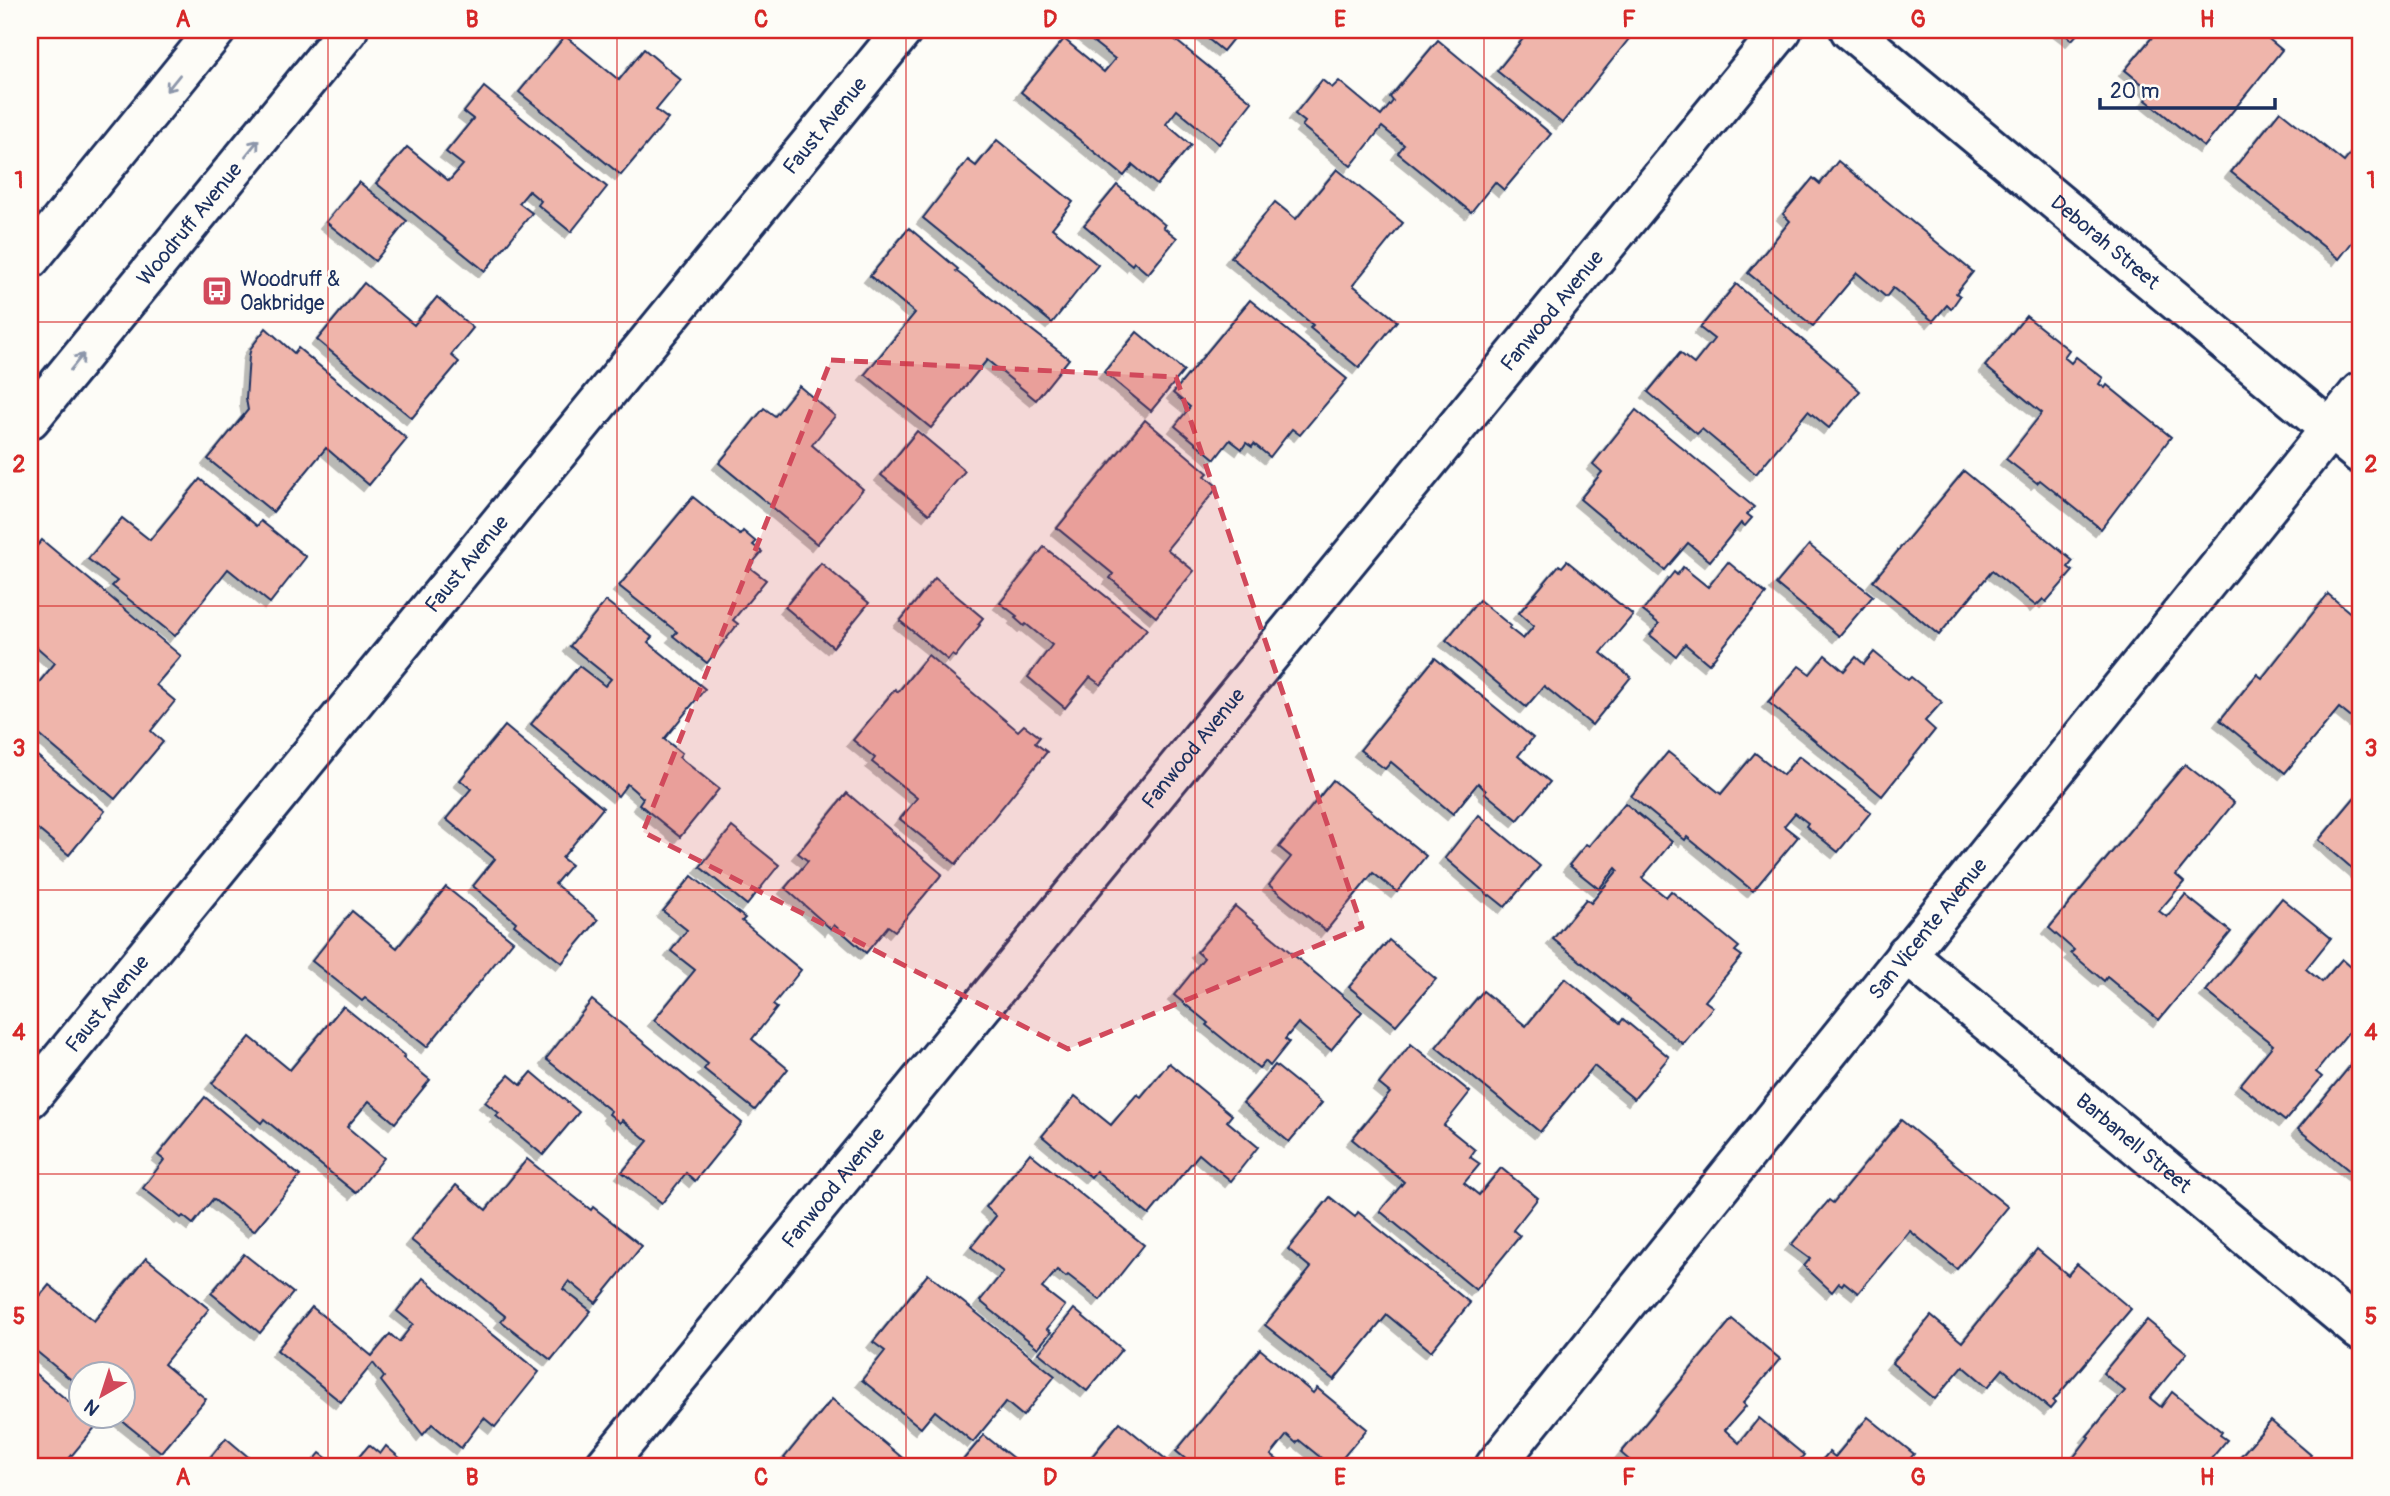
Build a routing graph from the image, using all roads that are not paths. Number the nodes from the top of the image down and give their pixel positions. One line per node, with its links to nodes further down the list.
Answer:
1 (216, 30): 6 (street, one-way to 6)
2 (348, 30): 8 (street, Woodruff Avenue, one-way to 2)
3 (903, 30): 12 (street, Faust Avenue)
4 (1782, 30): 14 (street, Fanwood Avenue)
5 (1850, 30): 9 (street, Deborah Street)
6 (30, 259)
7 (2360, 392): 9 (street, San Vicente Avenue)
8 (31, 415)
9 (2329, 429): 10 (street, Deborah Street); 11 (street, San Vicente Avenue)
10 (2360, 454)
11 (1906, 954): 13 (street, Barbanell Street); 15 (street, San Vicente Avenue)
12 (30, 1098)
13 (2360, 1331)
14 (605, 1466)
15 (1495, 1466)

